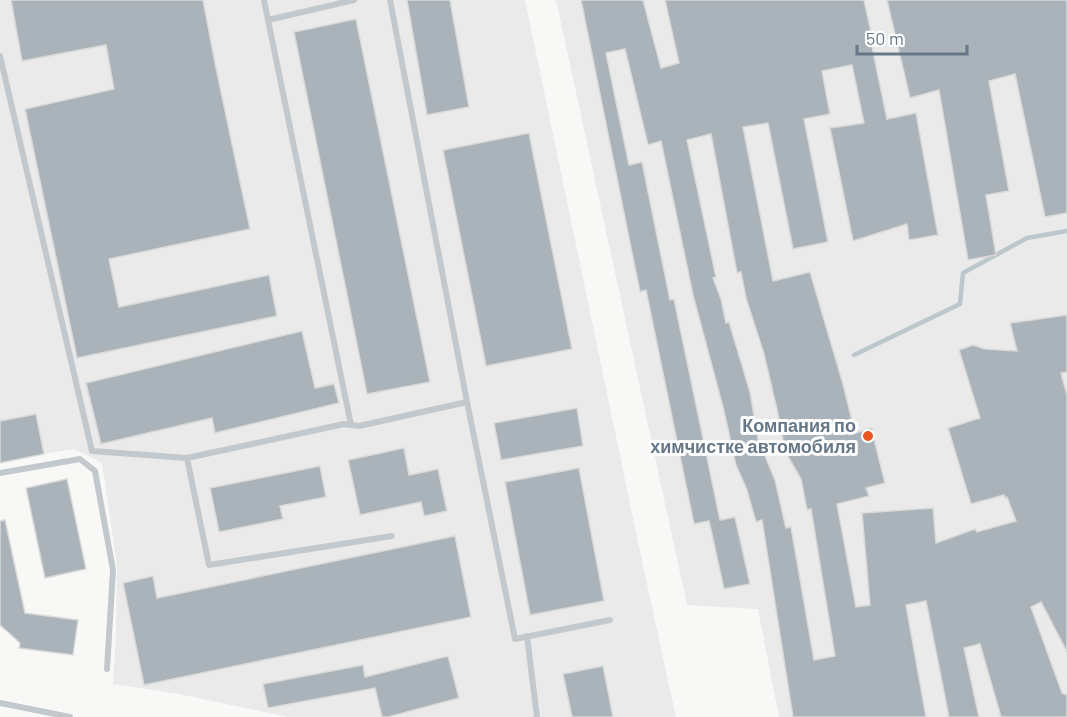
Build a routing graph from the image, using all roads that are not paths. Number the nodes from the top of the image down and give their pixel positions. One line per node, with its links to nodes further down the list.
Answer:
1 (264, 0): 4 (lane)
2 (354, 0): 4 (lane)
3 (390, 0): 6 (lane)
4 (268, 20): 7 (lane)
5 (0, 56): 8 (lane)
6 (467, 402): 7 (lane); 12 (lane)
7 (351, 425): 8 (lane)
8 (187, 458): 10 (lane)
9 (0, 473): 13 (lane)
10 (392, 536)
11 (610, 620): 12 (lane)
12 (527, 636): 16 (lane)
13 (107, 669)
14 (0, 703): 15 (lane)
15 (70, 717)
16 (537, 717)

